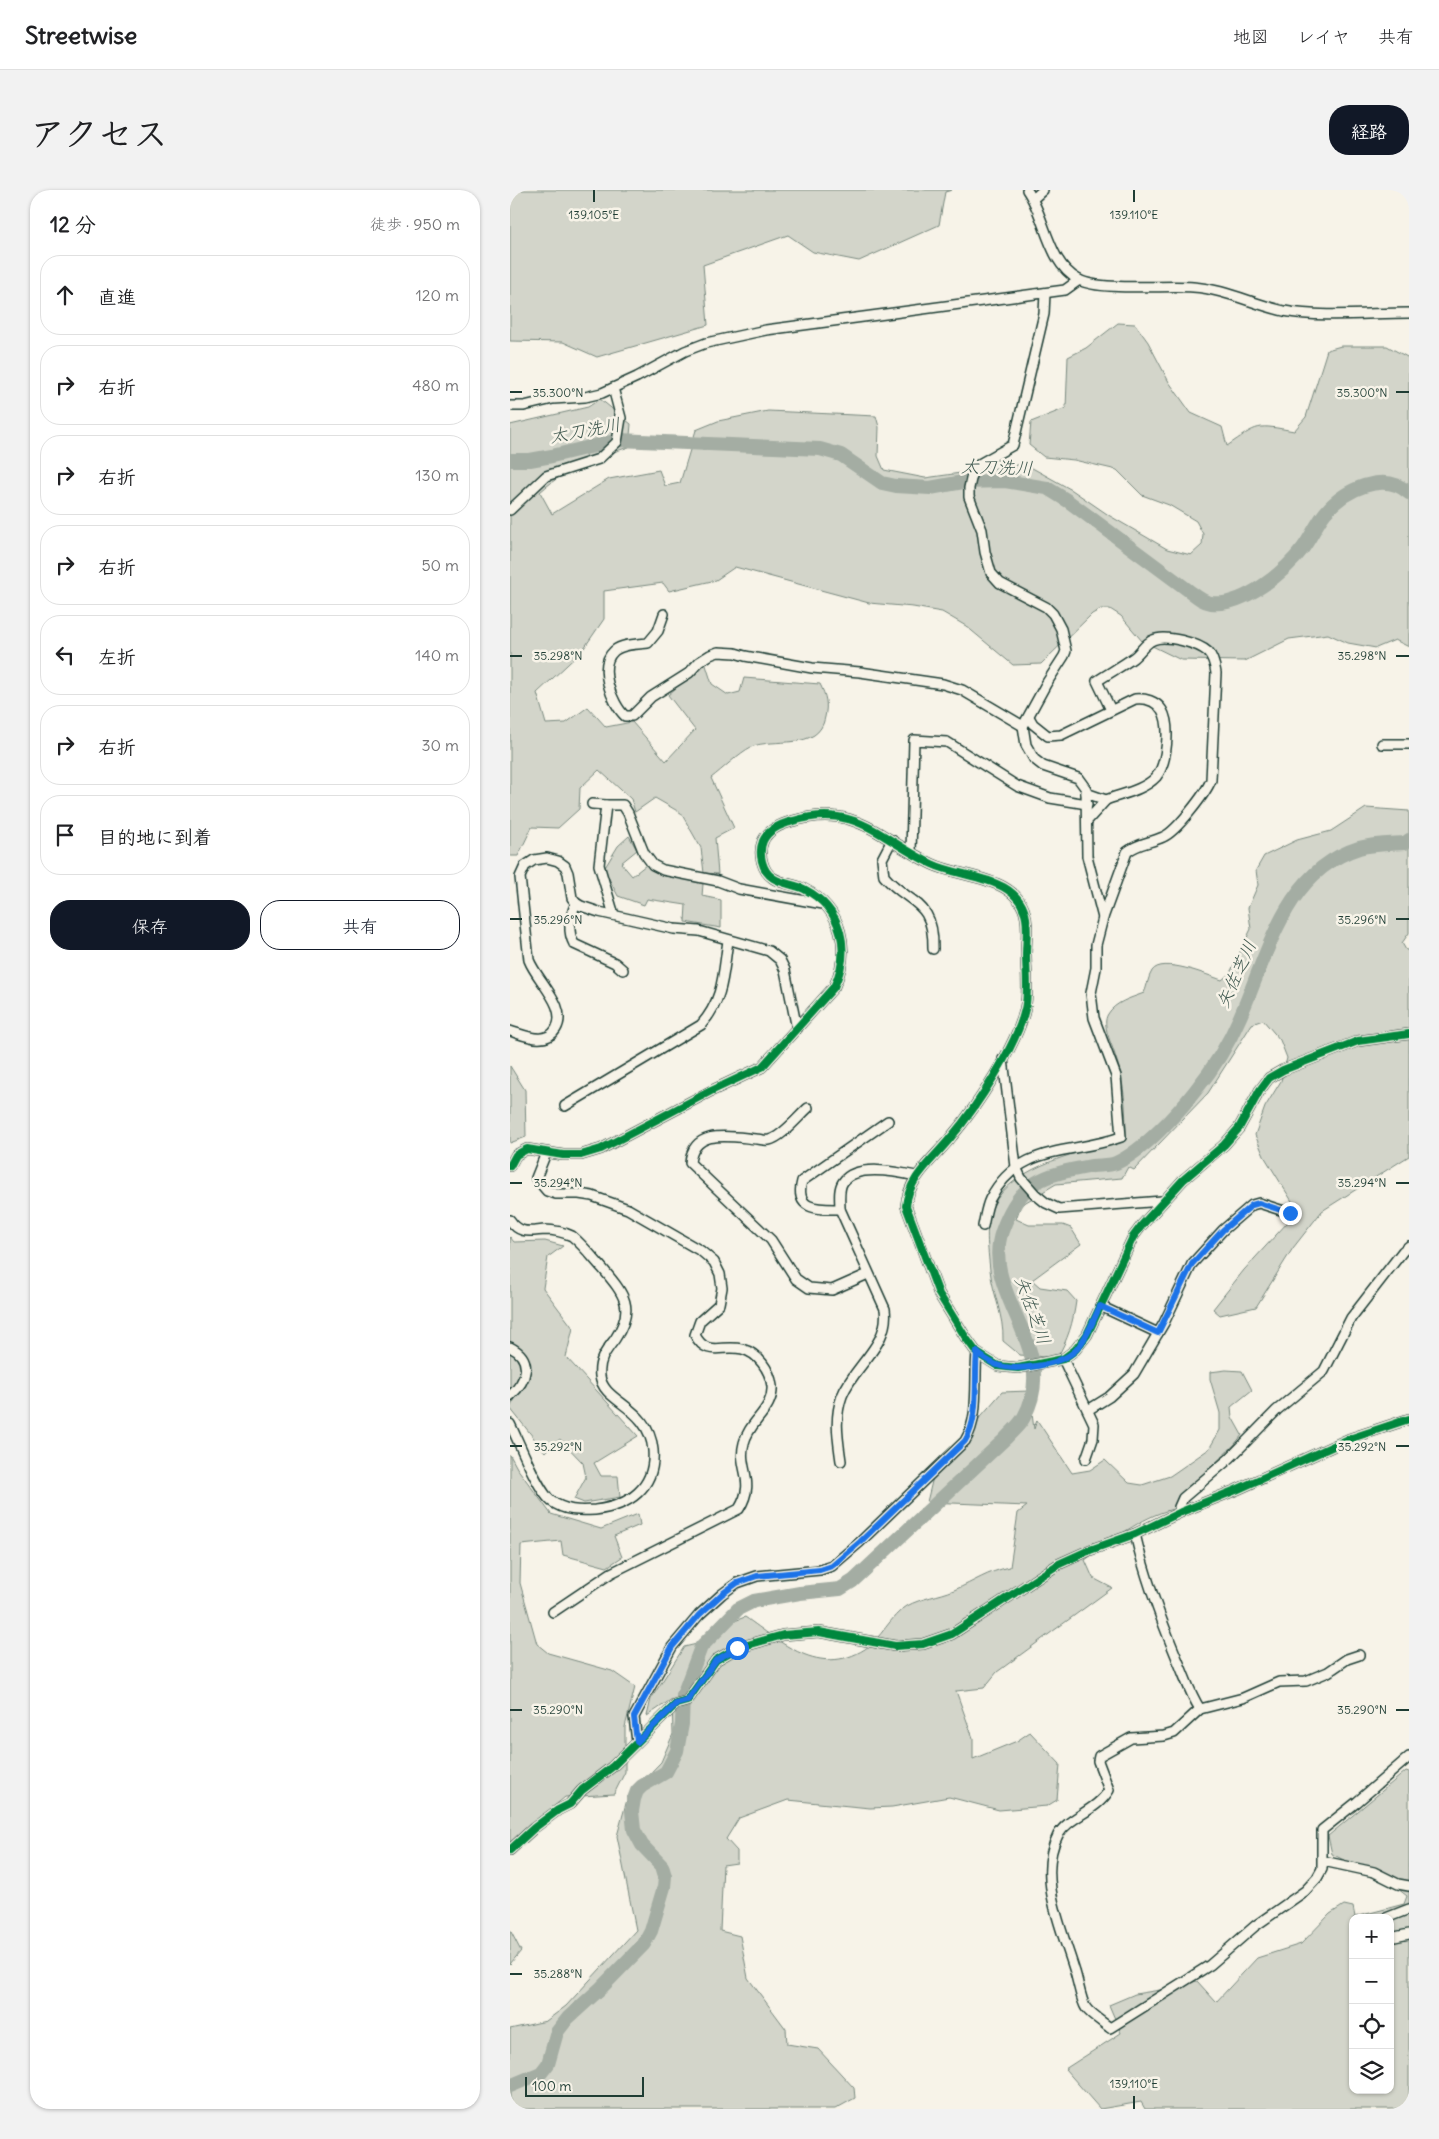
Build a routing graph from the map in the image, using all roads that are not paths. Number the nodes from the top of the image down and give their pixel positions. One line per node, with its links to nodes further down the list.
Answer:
1 (1027, 190): 3 (street)
2 (1043, 190): 3 (street)
3 (1033, 199): 4 (street)
4 (1079, 280): 5 (street); 6 (street)
5 (1044, 293): 7 (street); 12 (street)
6 (1409, 313)
7 (613, 388): 8 (street); 9 (street)
8 (510, 406)
9 (510, 510)
10 (664, 614): 13 (street)
11 (1111, 710): 12 (street); 17 (street); 29 (street)
12 (1029, 717): 13 (street)
13 (1024, 726): 16 (street)
14 (1382, 744): 15 (street)
15 (1409, 744)
16 (1086, 793): 17 (street); 19 (street)
17 (1106, 800): 21 (street)
18 (592, 804): 20 (street)
19 (1087, 804): 21 (street); 23 (street)
20 (606, 805): 27 (street); 28 (street)
21 (1087, 821): 29 (street)
22 (892, 840): 23 (street); 27 (street); 31 (street)
23 (911, 852): 36 (street)
24 (510, 877): 25 (street)
25 (520, 877): 26 (street); 34 (street)
26 (576, 903): 28 (street); 32 (street)
27 (823, 904): 33 (street)
28 (614, 915): 30 (street)
29 (1103, 918): 42 (street)
30 (728, 941): 33 (street); 37 (street)
31 (933, 949)
32 (623, 970)
33 (797, 1029): 40 (street)
34 (510, 1031)
35 (1409, 1034): 44 (street)
36 (1003, 1059): 42 (street); 43 (street)
37 (565, 1106)
38 (808, 1108): 50 (street)
39 (888, 1121): 45 (street)
40 (546, 1153): 41 (street); 64 (street)
41 (510, 1166)
42 (1016, 1167): 44 (street); 48 (street)
43 (916, 1176): 45 (street); 54 (street)
44 (1162, 1201): 51 (street)
45 (840, 1209): 50 (street)
46 (1293, 1210): 52 (street)
47 (510, 1220): 59 (street)
48 (983, 1226)
49 (1409, 1246): 62 (street)
50 (868, 1274): 61 (street)
51 (1100, 1306): 52 (street); 55 (street)
52 (1158, 1333): 57 (street)
53 (510, 1347): 56 (street)
54 (977, 1352): 55 (street); 67 (street)
55 (1063, 1359): 57 (street)
56 (510, 1396)
57 (1088, 1410): 60 (street)
58 (1409, 1419): 62 (street)
59 (510, 1424)
60 (1086, 1459)
61 (841, 1461)
62 (1181, 1512): 63 (street)
63 (1135, 1534): 66 (street); 67 (street)
64 (553, 1612)
65 (1359, 1655): 66 (street)
66 (1200, 1709): 70 (street)
67 (637, 1742): 69 (street)
68 (1409, 1757): 70 (street)
69 (510, 1850)
70 (1323, 1860): 71 (street)
71 (1409, 1886)
72 (1409, 1909): 73 (street)
73 (1394, 1915)
74 (1409, 1934): 75 (street)
75 (1394, 1937)

